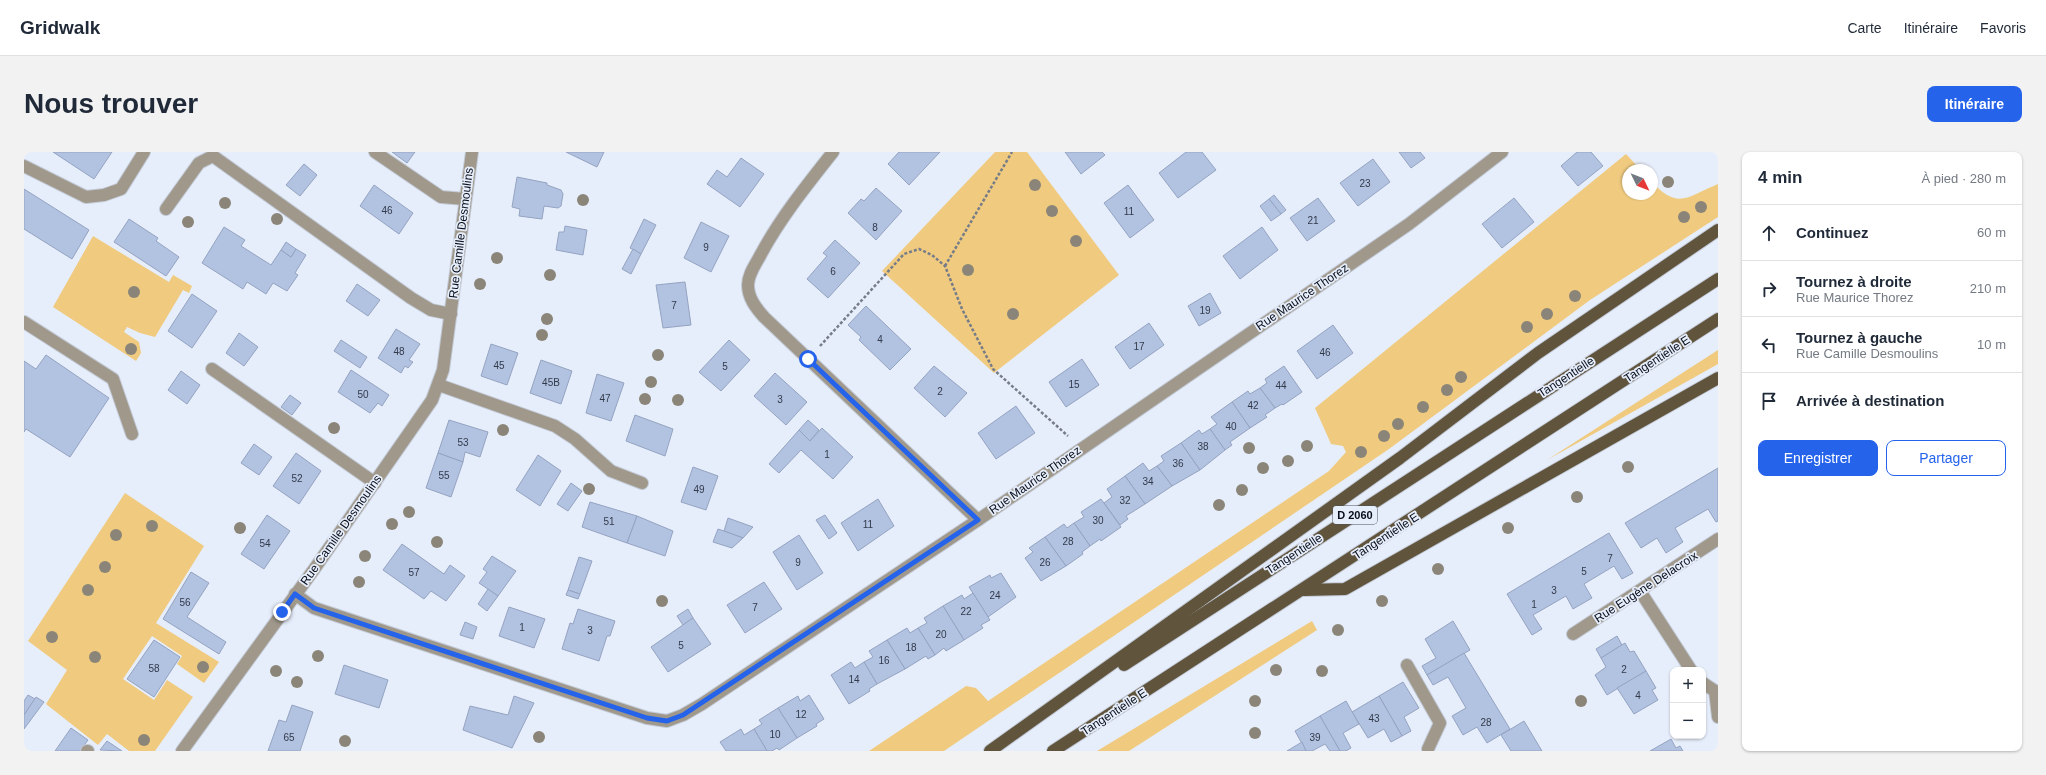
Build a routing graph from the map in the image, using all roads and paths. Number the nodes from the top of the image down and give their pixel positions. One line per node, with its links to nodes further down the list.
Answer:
1 (144, 152): 7 (street)
2 (375, 152): 8 (street)
3 (472, 152): 8 (street, Rue Camille Desmoulins)
4 (833, 152): 16 (street)
5 (1012, 152): 11 (path)
6 (1502, 152): 21 (street, Rue Maurice Thorez)
7 (24, 166)
8 (465, 199): 13 (street, Rue Camille Desmoulins)
9 (166, 209): 13 (street)
10 (1718, 230): 37 (main road)
11 (945, 266): 16 (path); 21 (path)
12 (1718, 278): 37 (main road, Tangentielle / D 2060)
13 (451, 314): 19 (street, Rue Camille Desmoulins)
14 (1718, 319): 26 (main road, Tangentielle E / D 2060)
15 (24, 322): 20 (street)
16 (808, 359): 24 (street)
17 (212, 368): 22 (street)
18 (1718, 378): 26 (main road)
19 (438, 385): 22 (street, Rue Camille Desmoulins); 23 (street)
20 (132, 434)
21 (1078, 450): 24 (street, Rue Maurice Thorez)
22 (375, 482): 28 (street, Rue Camille Desmoulins)
23 (642, 483)
24 (978, 520): 28 (street, Rue Maurice Thorez)
25 (1718, 539): 27 (street, Rue Eugène Delacroix)
26 (1303, 590): 38 (main road, Tangentielle E / D 2060)
27 (1640, 590): 29 (street, Rue Eugène Delacroix); 31 (street)
28 (295, 594): 36 (street, Rue Camille Desmoulins)
29 (1574, 634)
30 (1407, 665): 35 (street)
31 (1689, 667)
32 (1706, 685): 33 (street)
33 (1716, 690): 34 (street)
34 (1718, 717)
35 (1428, 750)
36 (182, 751)
37 (990, 751)
38 (1053, 751)

